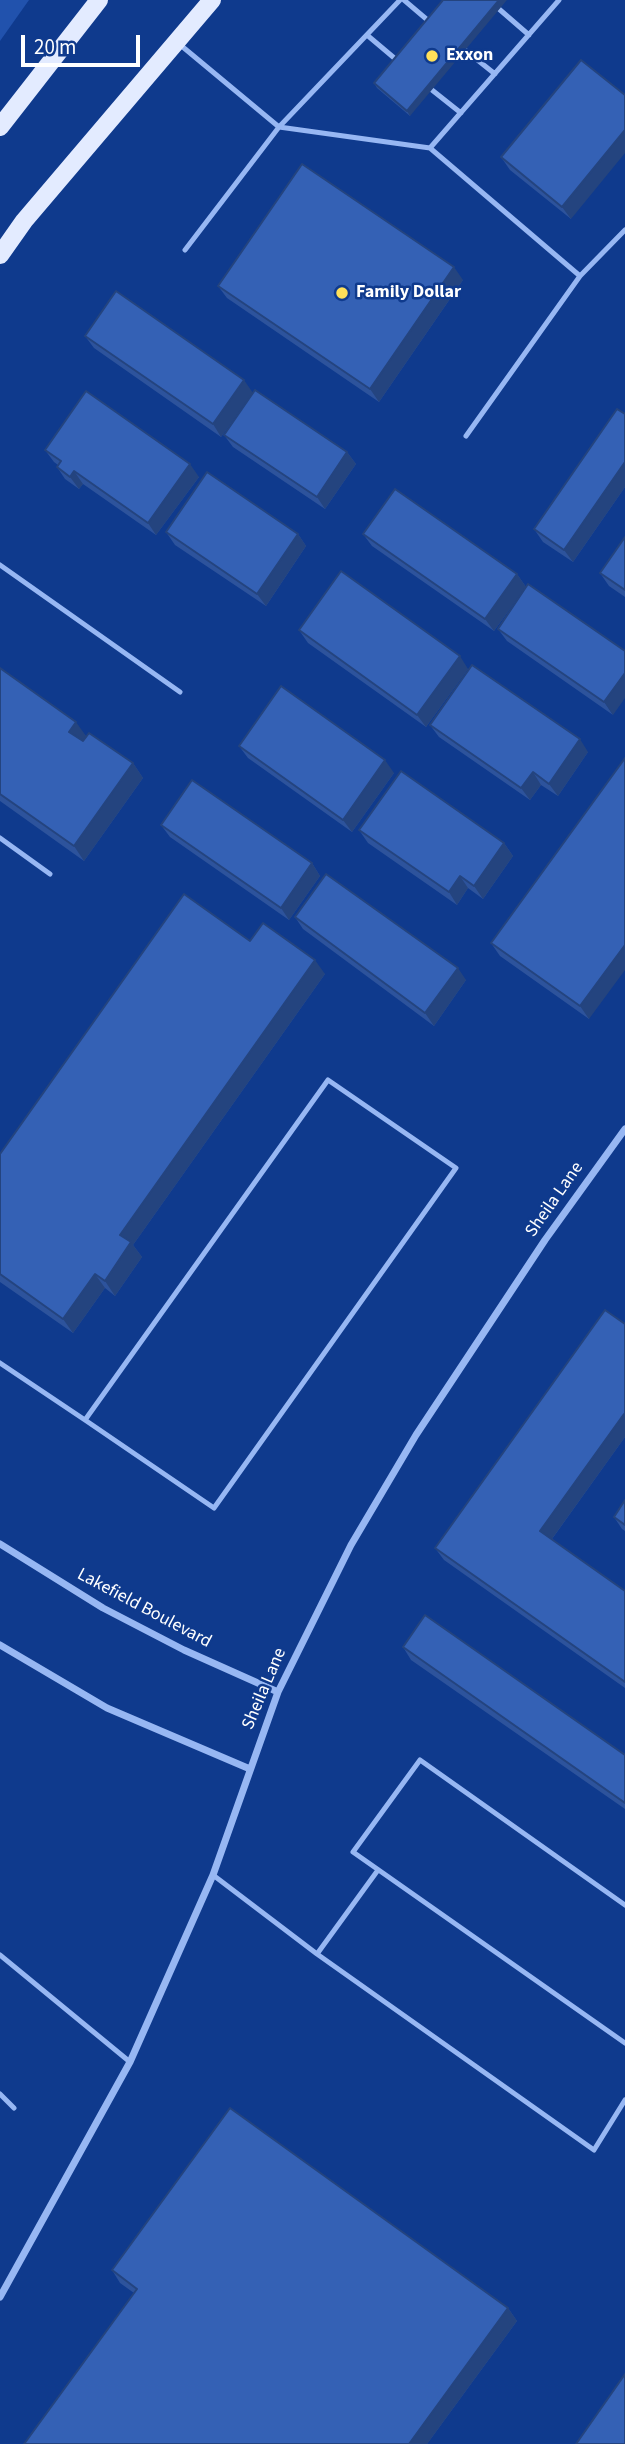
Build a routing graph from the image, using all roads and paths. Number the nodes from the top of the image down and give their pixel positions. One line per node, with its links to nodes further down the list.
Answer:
1 (99, 0): 13 (main road)
2 (212, 0): 9 (main road)
3 (402, 0): 6 (lane); 7 (lane)
4 (559, 0): 8 (lane)
5 (499, 9): 8 (lane)
6 (431, 23)
7 (367, 35): 11 (lane); 17 (lane)
8 (529, 35): 12 (lane)
9 (175, 41): 17 (lane); 22 (main road)
10 (465, 50): 12 (lane)
11 (399, 62)
12 (495, 74): 15 (lane)
13 (36, 77): 16 (main road); 18 (main road)
14 (432, 90): 15 (lane)
15 (461, 113): 19 (lane)
16 (0, 127)
17 (279, 127): 19 (lane); 21 (lane)
18 (0, 145)
19 (430, 148): 23 (lane)
20 (625, 230): 23 (lane)
21 (185, 250)
22 (0, 255)
23 (580, 276): 24 (lane)
24 (466, 436)
25 (0, 565): 26 (lane)
26 (180, 692)
27 (0, 838): 28 (lane)
28 (50, 874)
29 (625, 1129): 34 (street, Sheila Lane)
30 (0, 1363): 31 (lane)
31 (85, 1420): 31 (lane)
32 (0, 1544): 34 (street, Lakefield Boulevard)
33 (0, 1645): 35 (street)
34 (278, 1692): 35 (street, Sheila Lane)
35 (250, 1769): 37 (street, Sheila Lane)
36 (378, 1870): 38 (lane); 39 (lane); 41 (lane)
37 (213, 1875): 39 (lane); 42 (street, Sheila Lane)
38 (625, 1905)
39 (317, 1954): 44 (lane)
40 (0, 1955): 42 (lane)
41 (625, 2043)
42 (130, 2062): 46 (street, Sheila Lane)
43 (0, 2094): 45 (lane)
44 (625, 2100)
45 (14, 2108)
46 (0, 2297)

